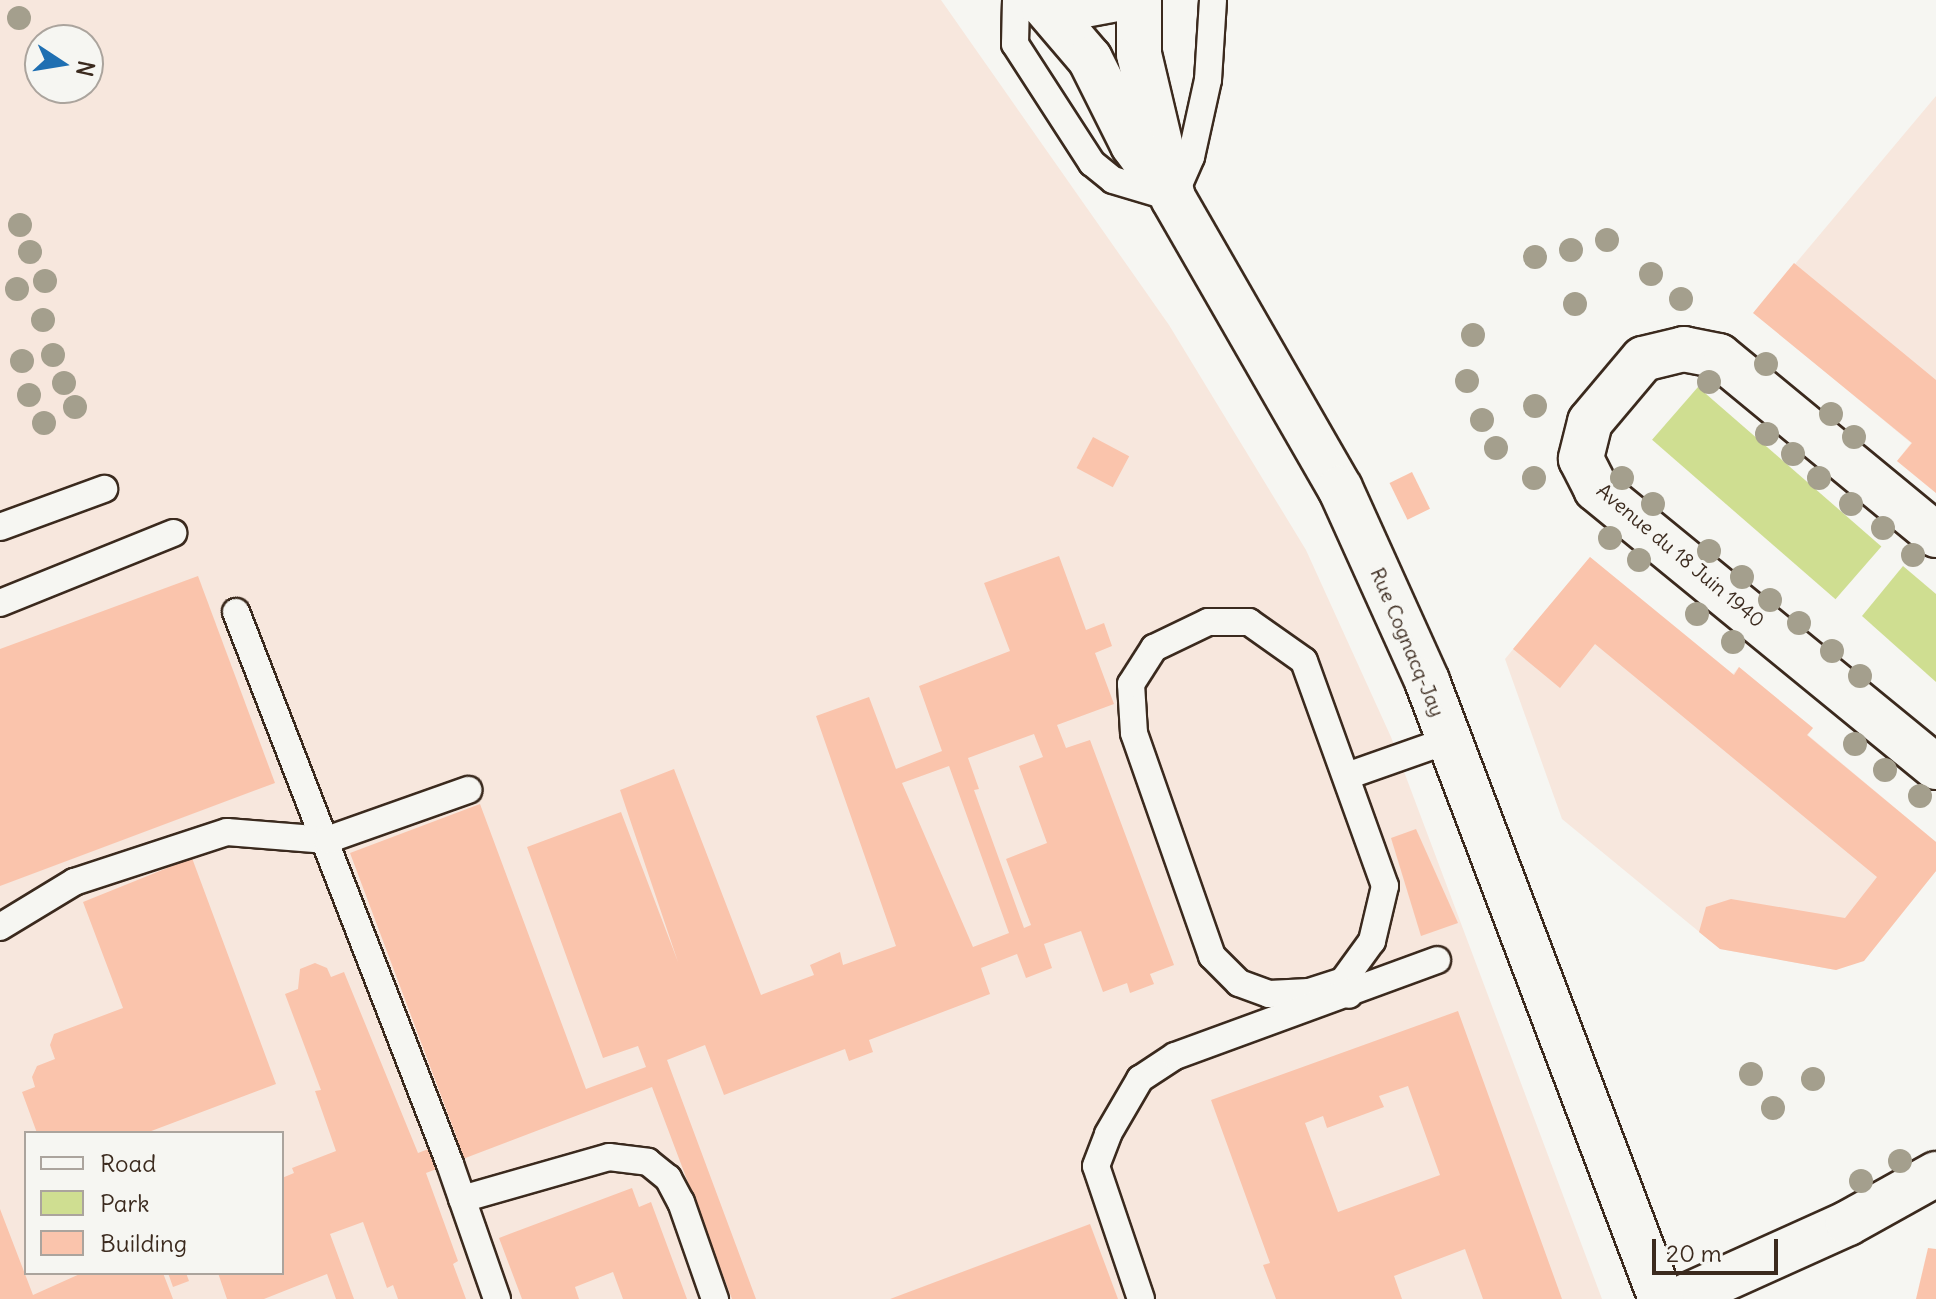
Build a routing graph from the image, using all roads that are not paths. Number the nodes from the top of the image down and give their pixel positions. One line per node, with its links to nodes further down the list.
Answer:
1 (1112, 0): 4 (street)
2 (1139, 0): 5 (street, Rue Cognacq-Jay)
3 (1213, 0): 5 (lane)
4 (1031, 1): 5 (street)
5 (1173, 198): 12 (street, Rue Cognacq-Jay)
6 (104, 489): 7 (lane)
7 (0, 527)
8 (173, 533): 10 (lane)
9 (1936, 535): 13 (street, Avenue du 18 Juin 1940)
10 (0, 603)
11 (236, 612): 16 (lane)
12 (1449, 740): 14 (lane); 25 (street, Rue Cognacq-Jay)
13 (1936, 767)
14 (1347, 776): 19 (lane); 19 (lane)
15 (468, 790): 16 (lane)
16 (327, 840): 17 (lane); 21 (lane)
17 (0, 927)
18 (1437, 960): 19 (lane)
19 (1346, 988): 24 (lane)
20 (1936, 1174): 26 (street)
21 (462, 1199): 22 (lane); 23 (lane)
22 (497, 1299)
23 (715, 1299)
24 (1141, 1299)
25 (1661, 1299)
26 (1680, 1299)

